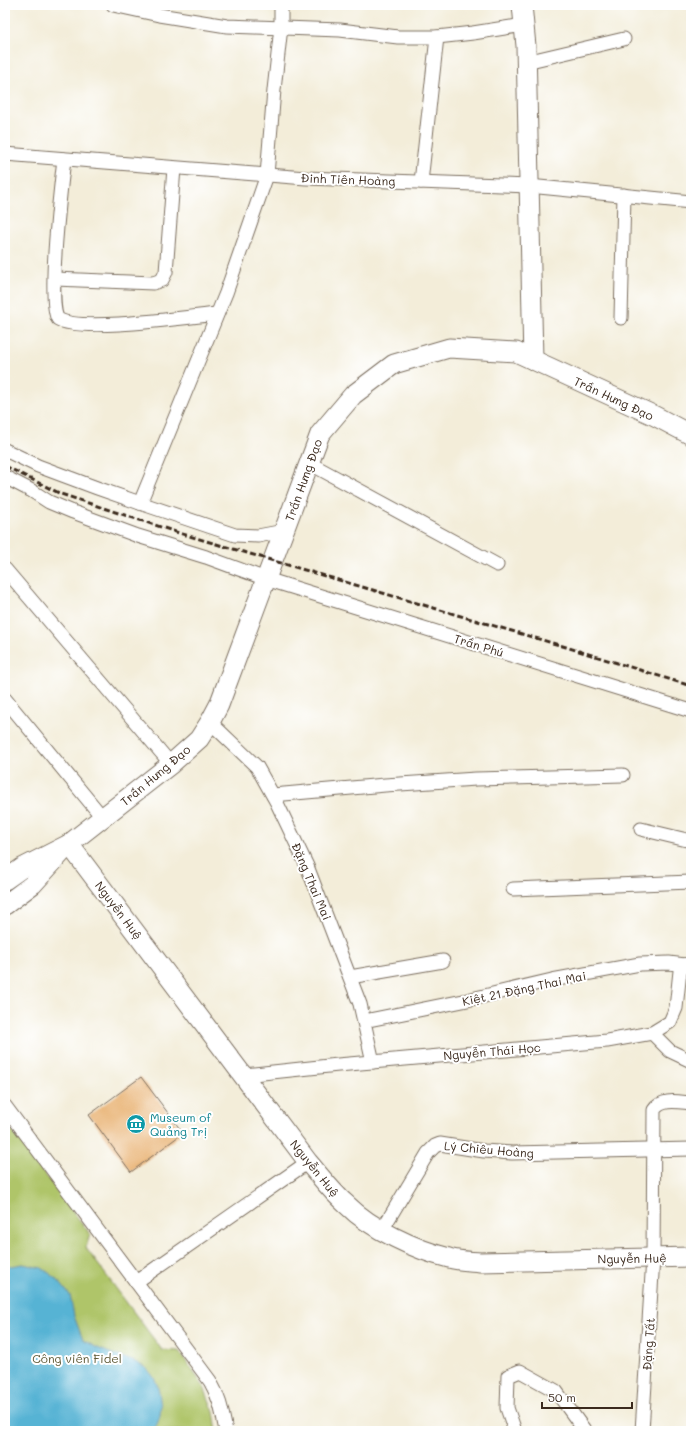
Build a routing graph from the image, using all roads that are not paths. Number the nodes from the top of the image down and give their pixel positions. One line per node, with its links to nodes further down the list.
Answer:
1 (113, 5): 5 (street)
2 (281, 5): 5 (street)
3 (522, 5): 4 (street)
4 (524, 25): 6 (street); 8 (street)
5 (281, 27): 6 (street); 12 (street)
6 (437, 37): 13 (street)
7 (624, 39): 8 (street)
8 (526, 62): 14 (street)
9 (5, 154): 10 (street, Đinh Tiên Hoàng)
10 (64, 159): 11 (street, Đinh Tiên Hoàng); 17 (street)
11 (174, 168): 12 (street, Đinh Tiên Hoàng); 17 (street)
12 (267, 175): 13 (street, Đinh Tiên Hoàng); 18 (street)
13 (422, 182): 14 (street, Đinh Tiên Hoàng)
14 (529, 186): 15 (street, Đinh Tiên Hoàng); 20 (street)
15 (624, 195): 16 (street, Đinh Tiên Hoàng); 19 (street)
16 (691, 202)
17 (55, 279): 18 (street)
18 (217, 314): 25 (street)
19 (621, 318)
20 (533, 360): 21 (street, Trần Hưng Đạo); 23 (street, Trần Hưng Đạo)
21 (691, 435)
22 (5, 450): 25 (street)
23 (309, 463): 26 (street, Trần Hưng Đạo); 27 (street)
24 (5, 477): 29 (street, Trần Phú)
25 (140, 503): 26 (street)
26 (284, 531): 29 (street, Trần Hưng Đạo)
27 (497, 565)
28 (5, 569): 33 (street)
29 (266, 580): 31 (street, Trần Phú); 32 (street, Trần Hưng Đạo)
30 (5, 699): 36 (street)
31 (691, 711)
32 (210, 722): 33 (street, Trần Hưng Đạo); 35 (street, Đặng Thai Mai)
33 (171, 764): 36 (street, Trần Hưng Đạo)
34 (623, 775): 35 (street)
35 (273, 795): 46 (street, Đặng Thai Mai)
36 (103, 818): 39 (street, Trần Hưng Đạo)
37 (641, 829): 38 (street)
38 (691, 841)
39 (69, 844): 40 (street, Trần Hưng Đạo); 43 (street, Trần Hưng Đạo); 51 (street, Nguyễn Huệ)
40 (5, 880)
41 (691, 882): 42 (street)
42 (513, 889)
43 (5, 905)
44 (443, 961): 46 (street)
45 (688, 964): 47 (street, Kiệt 21 Đặng Thai Mai); 48 (street, Nguyễn Thái Học)
46 (350, 977): 47 (street, Đặng Thai Mai)
47 (364, 1021): 50 (street, Đặng Thai Mai)
48 (652, 1033): 49 (street); 50 (street, Nguyễn Thái Học)
49 (691, 1061)
50 (374, 1062): 51 (street, Nguyễn Thái Học)
51 (244, 1075): 56 (street, Nguyễn Huệ)
52 (691, 1103): 54 (street, Đặng Tất)
53 (5, 1106): 60 (street)
54 (654, 1149): 55 (street, Lý Chiêu Hoàng); 57 (street, Lý Chiêu Hoàng); 59 (street, Đặng Tất)
55 (691, 1149)
56 (308, 1162): 57 (street, Nguyễn Huệ); 60 (street)
57 (382, 1230): 59 (street, Nguyễn Huệ)
58 (691, 1257): 59 (street, Nguyễn Huệ)
59 (653, 1258): 64 (street, Đặng Tất)
60 (136, 1282): 61 (street)
61 (226, 1431)
62 (515, 1431): 63 (street)
63 (585, 1431)
64 (642, 1431)

